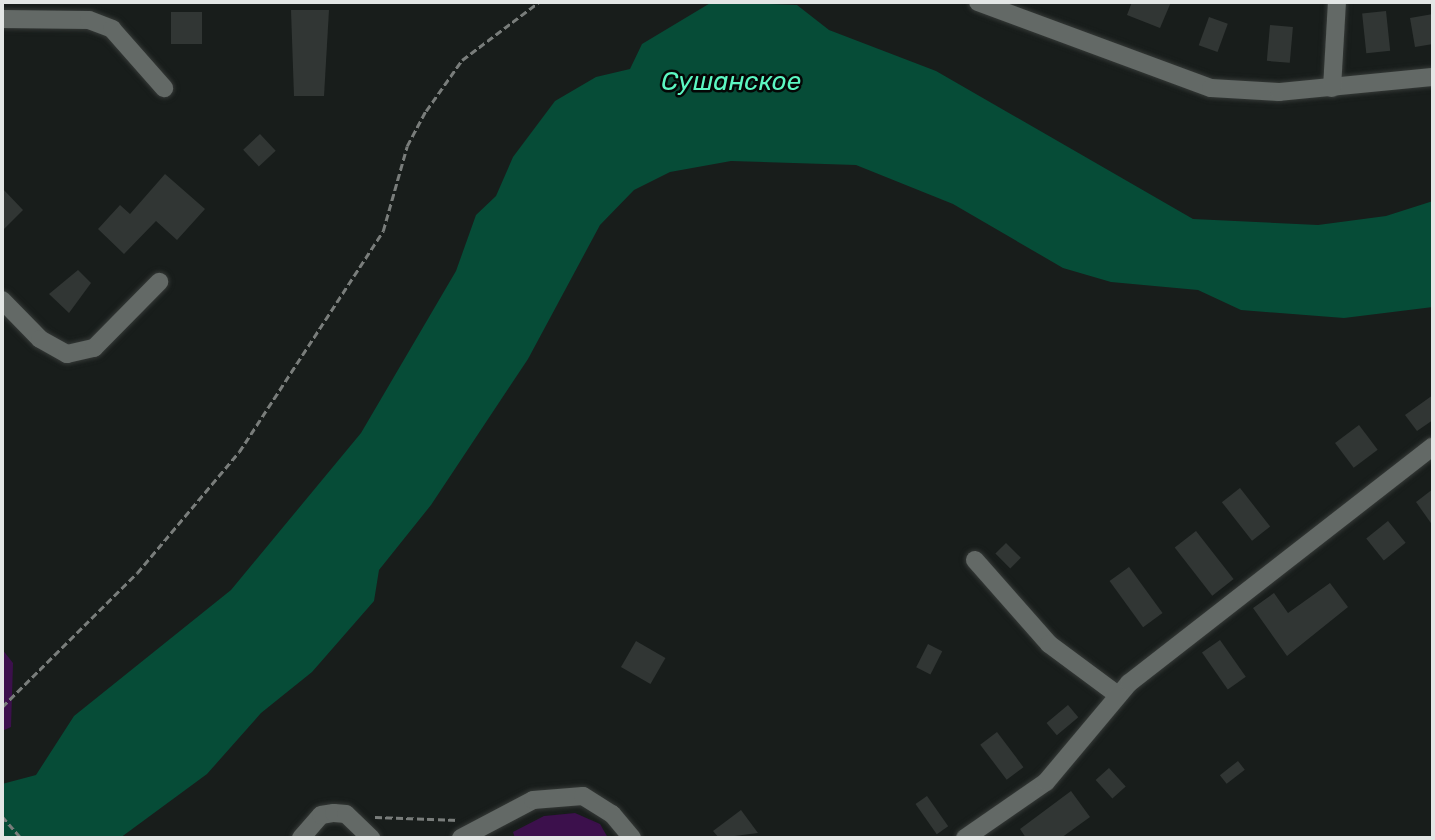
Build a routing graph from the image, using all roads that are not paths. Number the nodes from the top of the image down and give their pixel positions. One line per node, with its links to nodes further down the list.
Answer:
1 (978, 2): 6 (street)
2 (1337, 2): 6 (street)
3 (2, 19): 5 (street)
4 (1433, 77): 6 (street)
5 (164, 88)
6 (1332, 88)
7 (159, 282): 8 (street)
8 (2, 300)
9 (1433, 446): 11 (street)
10 (975, 560): 11 (street)
11 (1118, 695): 16 (street)
12 (301, 838): 13 (street)
13 (371, 838)
14 (461, 838): 15 (street)
15 (632, 838)
16 (965, 838)

